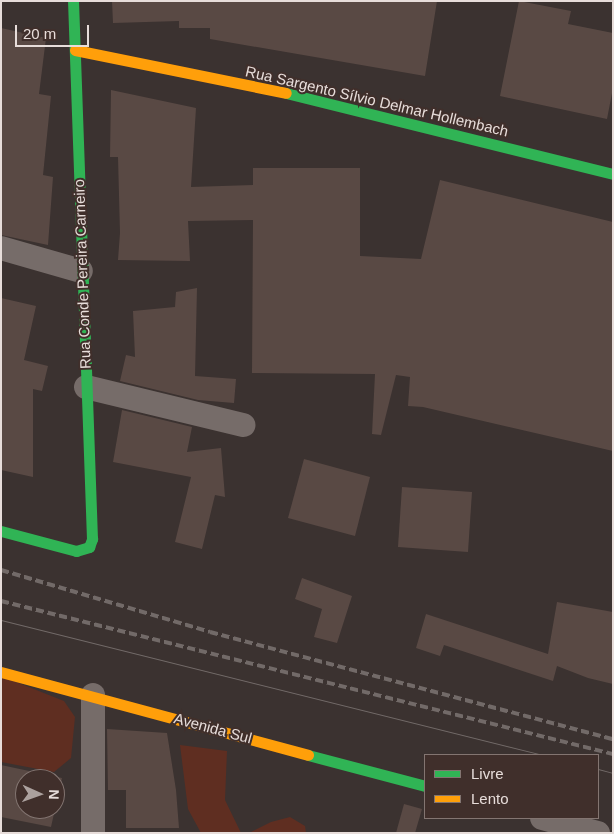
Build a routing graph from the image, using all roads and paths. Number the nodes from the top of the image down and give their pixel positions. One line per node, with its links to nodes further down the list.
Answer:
1 (73, 1): 2 (street, Rua Conde Pereira Carneiro)
2 (75, 50): 3 (street, Rua Sargento Sílvio Delmar Hollembach); 5 (street, Rua Conde Pereira Carneiro)
3 (613, 174)
4 (1, 248): 5 (street)
5 (82, 271): 6 (street, Rua Conde Pereira Carneiro)
6 (86, 387): 7 (street); 8 (street, Rua Conde Pereira Carneiro)
7 (243, 425)
8 (1, 531)
9 (1, 672): 10 (street, Avenida Sul)
10 (93, 695): 11 (street, Avenida Sul); 13 (street)
11 (424, 786)
12 (546, 819): 14 (street)
13 (93, 833)
14 (598, 833)

